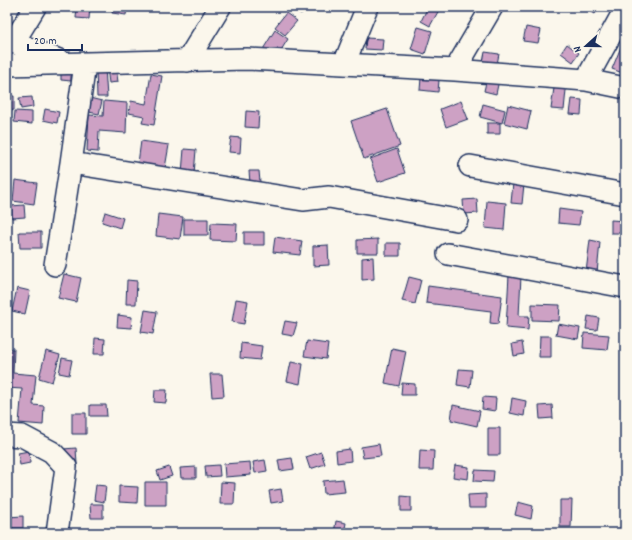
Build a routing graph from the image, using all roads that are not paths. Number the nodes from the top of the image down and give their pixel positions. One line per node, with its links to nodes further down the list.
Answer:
1 (35, 7): 6 (street)
2 (220, 7): 7 (street)
3 (366, 7): 9 (street)
4 (492, 7): 11 (street)
5 (625, 9): 12 (street)
6 (10, 41): 8 (street)
7 (187, 61): 8 (street); 9 (street)
8 (79, 64): 10 (street); 14 (street)
9 (344, 64): 11 (street)
10 (7, 65)
11 (456, 70): 12 (street)
12 (586, 80): 13 (street)
13 (625, 88)
14 (71, 163): 17 (street); 19 (street)
15 (470, 166): 16 (street)
16 (625, 194)
17 (457, 220)
18 (448, 254): 20 (street)
19 (54, 265)
20 (625, 287)
21 (7, 435): 22 (street)
22 (57, 533)

